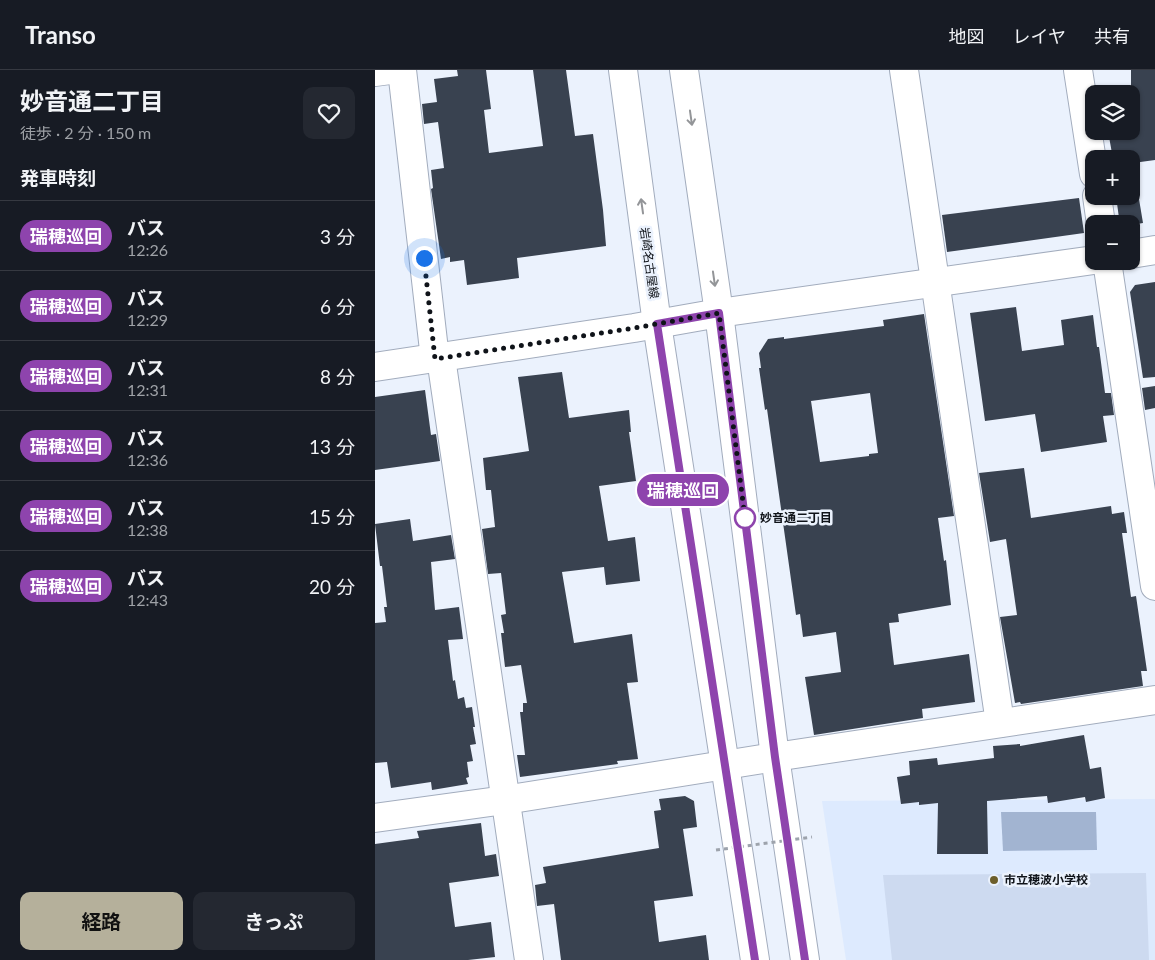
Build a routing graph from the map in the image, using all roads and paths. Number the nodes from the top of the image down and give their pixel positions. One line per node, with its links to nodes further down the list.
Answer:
1 (390, 70): 7 (street)
2 (402, 70): 16 (street)
3 (623, 70): 15 (street, 岩崎名古屋線, one-way to 3)
4 (684, 70): 14 (street, one-way to 14)
5 (904, 70): 13 (street)
6 (1078, 70): 8 (street)
7 (375, 72)
8 (1090, 150)
9 (1155, 250): 10 (street)
10 (1140, 252)
11 (1085, 261): 13 (street)
12 (1108, 270): 18 (street)
13 (936, 282): 14 (street); 20 (street)
14 (719, 313): 15 (street); 21 (street)
15 (657, 324): 16 (street); 22 (street, 岩崎名古屋線)
16 (438, 358): 17 (street); 23 (street)
17 (375, 367)
18 (1155, 586)
19 (1155, 700): 20 (street)
20 (1000, 723): 21 (street)
21 (775, 757): 22 (street); 29 (street)
22 (725, 765): 23 (street); 28 (street, 岩崎名古屋線)
23 (505, 800): 24 (street); 27 (street)
24 (375, 818)
25 (812, 837): 26 (path, bridge)
26 (716, 850)
27 (529, 960)
28 (755, 960)
29 (805, 960)

